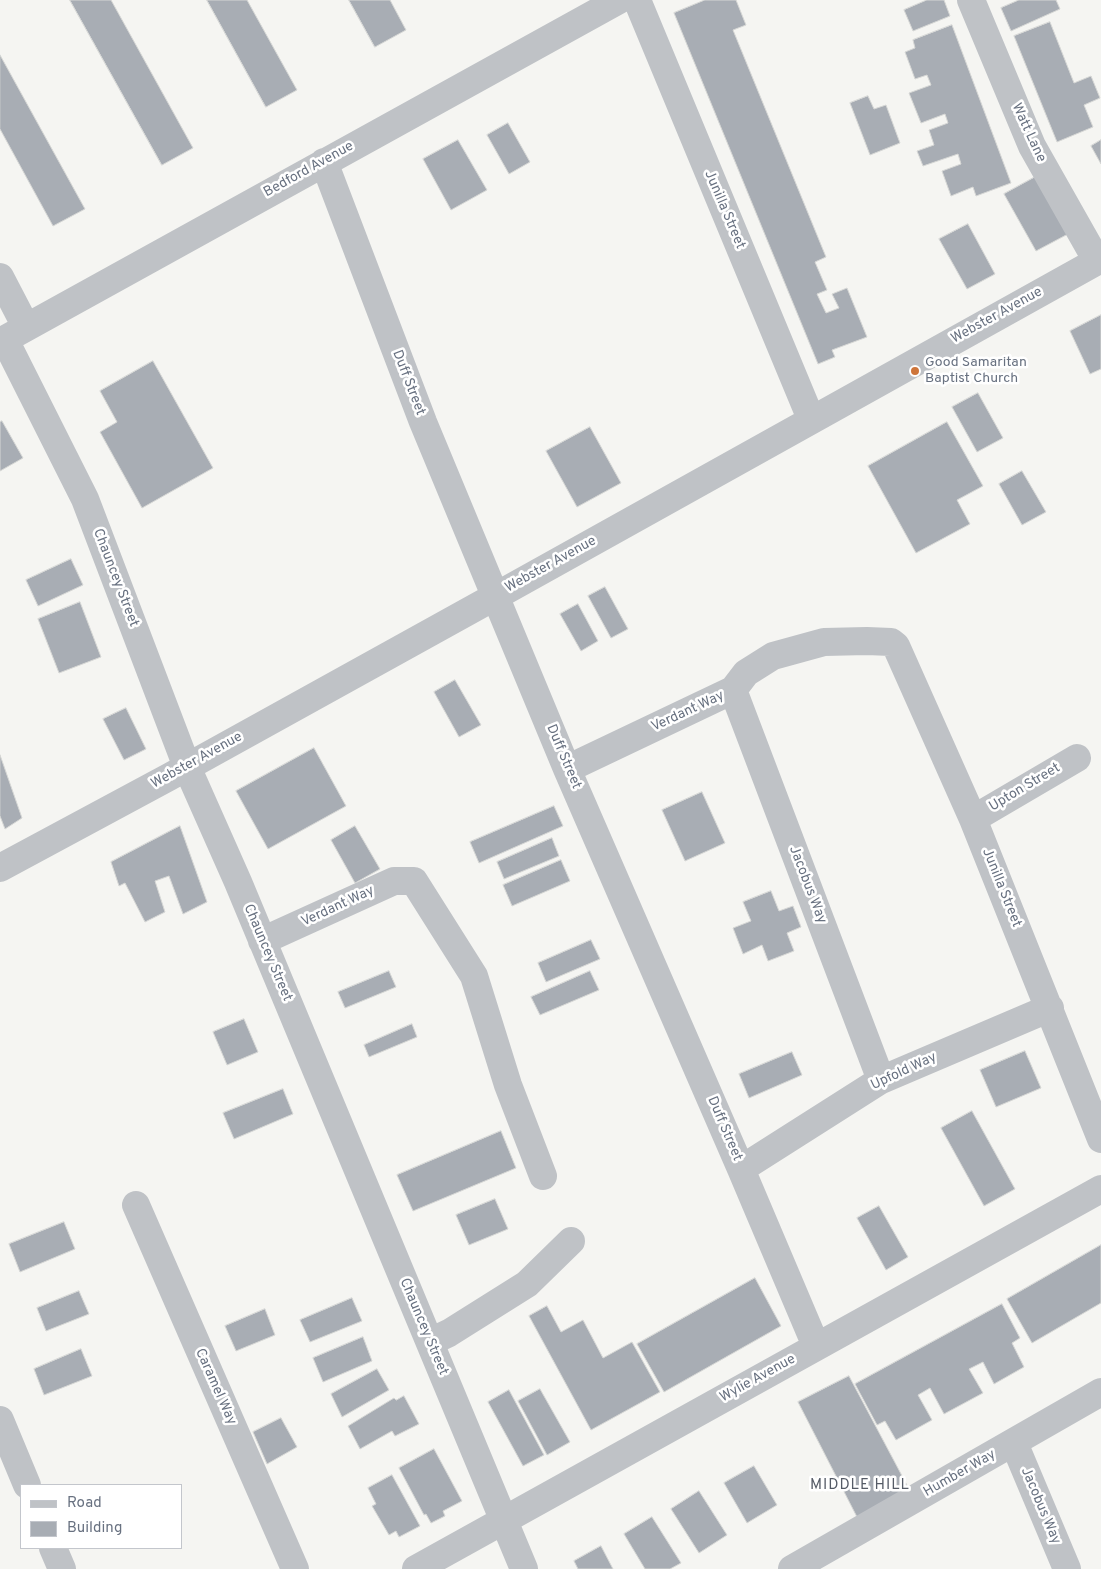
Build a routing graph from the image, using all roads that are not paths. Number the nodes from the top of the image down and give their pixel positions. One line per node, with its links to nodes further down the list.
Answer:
1 (619, 0): 4 (street, Bedford Avenue)
2 (637, 0): 8 (street, Junilla Street)
3 (971, 0): 5 (street, Watt Lane)
4 (324, 162): 7 (street, Bedford Avenue); 9 (street, Duff Street)
5 (1099, 260): 8 (street, Webster Avenue)
6 (0, 277): 7 (street, Chauncey Street)
7 (10, 336): 13 (street, Chauncey Street)
8 (811, 419): 9 (street, Webster Avenue)
9 (496, 596): 13 (street, Webster Avenue); 14 (street, Duff Street)
10 (892, 642): 11 (street, Verdant Way); 15 (street, Junilla Street)
11 (734, 690): 14 (street, Verdant Way); 19 (street, Jacobus Way)
12 (1077, 758): 15 (street, Upton Street)
13 (186, 767): 16 (street, Webster Avenue); 17 (street, Chauncey Street)
14 (567, 769): 21 (street, Duff Street)
15 (973, 819): 18 (street, Junilla Street)
16 (3, 862)
17 (262, 941): 22 (street, Verdant Way); 26 (street, Chauncey Street)
18 (1050, 1008): 19 (street, Upfold Way); 20 (street, Junilla Street)
19 (881, 1080): 21 (street, Upfold Way)
20 (1101, 1139)
21 (741, 1169): 27 (street, Duff Street)
22 (543, 1176)
23 (1101, 1189): 27 (street, Wylie Avenue)
24 (136, 1205): 35 (street, Caramel Way)
25 (571, 1241): 26 (street)
26 (430, 1342): 32 (street, Chauncey Street)
27 (816, 1346): 32 (street, Wylie Avenue)
28 (1101, 1392): 30 (street, Humber Way)
29 (0, 1420): 31 (street)
30 (1014, 1443): 38 (street, Humber Way); 39 (street, Jacobus Way)
31 (27, 1484)
32 (504, 1520): 36 (street, Wylie Avenue); 37 (street, Chauncey Street)
33 (53, 1549): 34 (street)
34 (62, 1569)
35 (295, 1569)
36 (416, 1569)
37 (524, 1569)
38 (792, 1569)
39 (1067, 1569)

